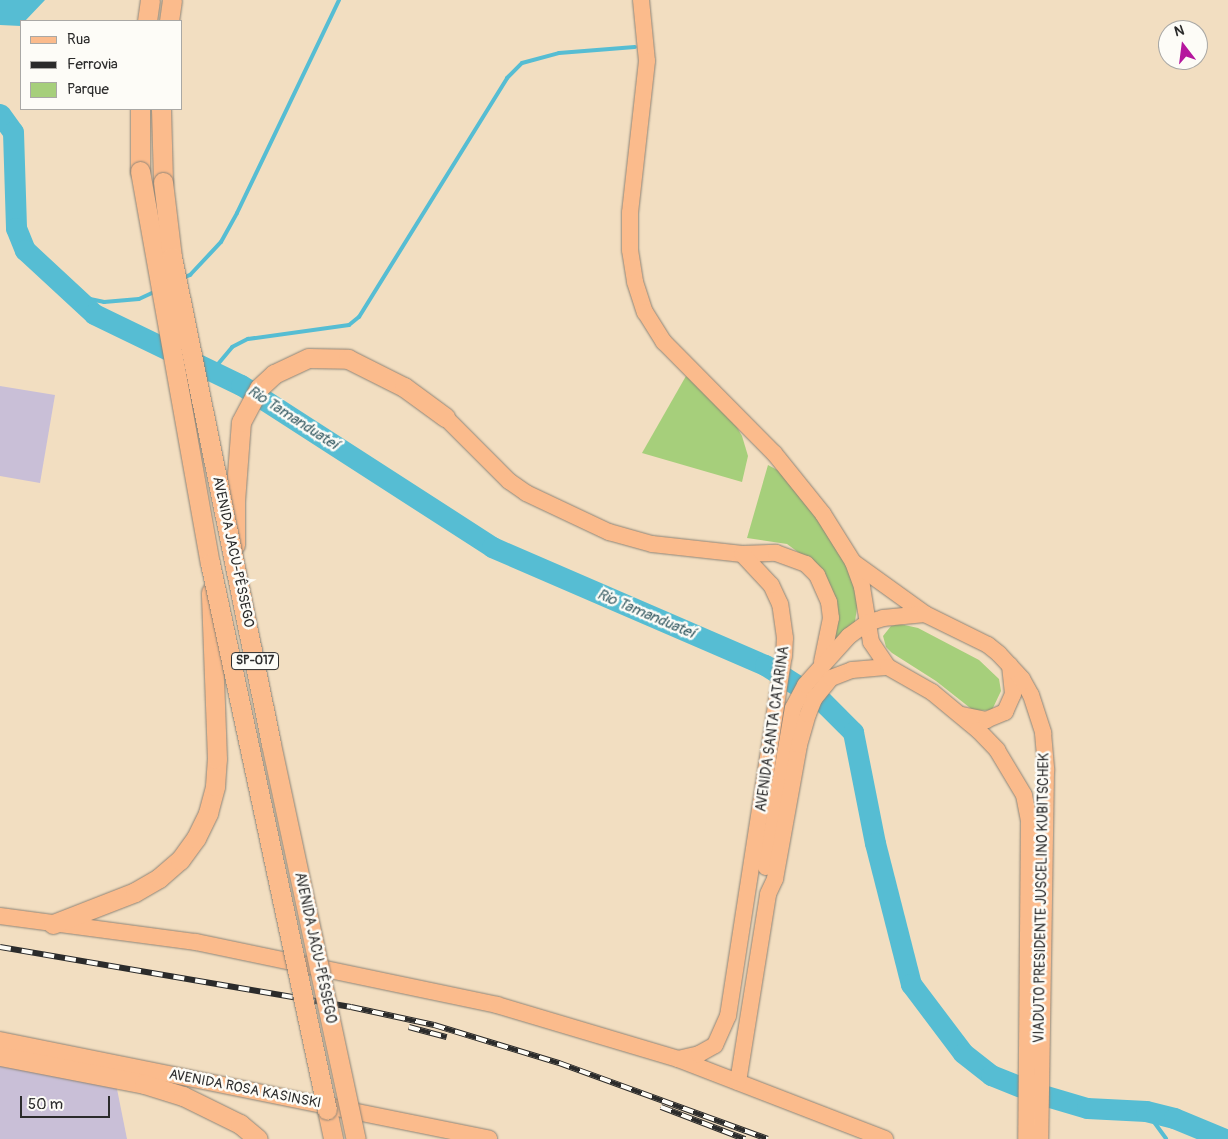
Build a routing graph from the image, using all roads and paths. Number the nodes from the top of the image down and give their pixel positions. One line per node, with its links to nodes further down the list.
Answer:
1 (150, 0): 4 (highway)
2 (172, 0): 5 (highway)
3 (641, 0): 10 (main road)
4 (147, 20)
5 (169, 20)
6 (140, 110): 11 (highway, AVENIDA JACU-PÊSSEGO / SP-017, bridge)
7 (161, 110): 12 (highway, AVENIDA JACU-PÊSSEGO / SP-017, bridge)
8 (445, 416): 9 (main road); 12 (highway, bridge)
9 (742, 554): 15 (main road, AVENIDA SANTA CATARINA); 19 (main road, AVENIDA SANTA CATARINA)
10 (853, 562): 13 (main road); 14 (main road)
11 (210, 563): 22 (highway, bridge); 28 (highway, AVENIDA JACU-PÊSSEGO / SP-017, bridge)
12 (235, 563): 29 (highway, AVENIDA JACU-PÊSSEGO / SP-017, bridge)
13 (925, 614): 14 (main road, AVENIDA SANTA CATARINA); 16 (main road, AVENIDA SANTA CATARINA)
14 (867, 623): 15 (main road, AVENIDA SANTA CATARINA); 17 (main road)
15 (822, 664): 18 (main road, AVENIDA SANTA CATARINA)
16 (1010, 665): 20 (main road); 33 (main road, VIADUTO PRESIDENTE JUSCELINO KUBITSCHEK)
17 (888, 667): 18 (main road, AVENIDA SANTA CATARINA); 20 (main road)
18 (816, 683): 19 (main road, AVENIDA SANTA CATARINA)
19 (793, 710): 25 (main road, AVENIDA SANTA CATARINA); 26 (main road, AVENIDA SANTA CATARINA)
20 (958, 713): 32 (main road, VIADUTO PRESIDENTE JUSCELINO KUBITSCHEK)
21 (0, 916): 22 (main road)
22 (54, 924): 25 (main road)
23 (0, 1040): 30 (main road, AVENIDA ROSA KASINSKI)
24 (0, 1056): 27 (highway)
25 (678, 1059): 26 (main road)
26 (738, 1082): 31 (main road)
27 (258, 1139)
28 (333, 1139)
29 (356, 1139)
30 (489, 1139)
31 (885, 1139)
32 (1026, 1139)
33 (1040, 1139)

